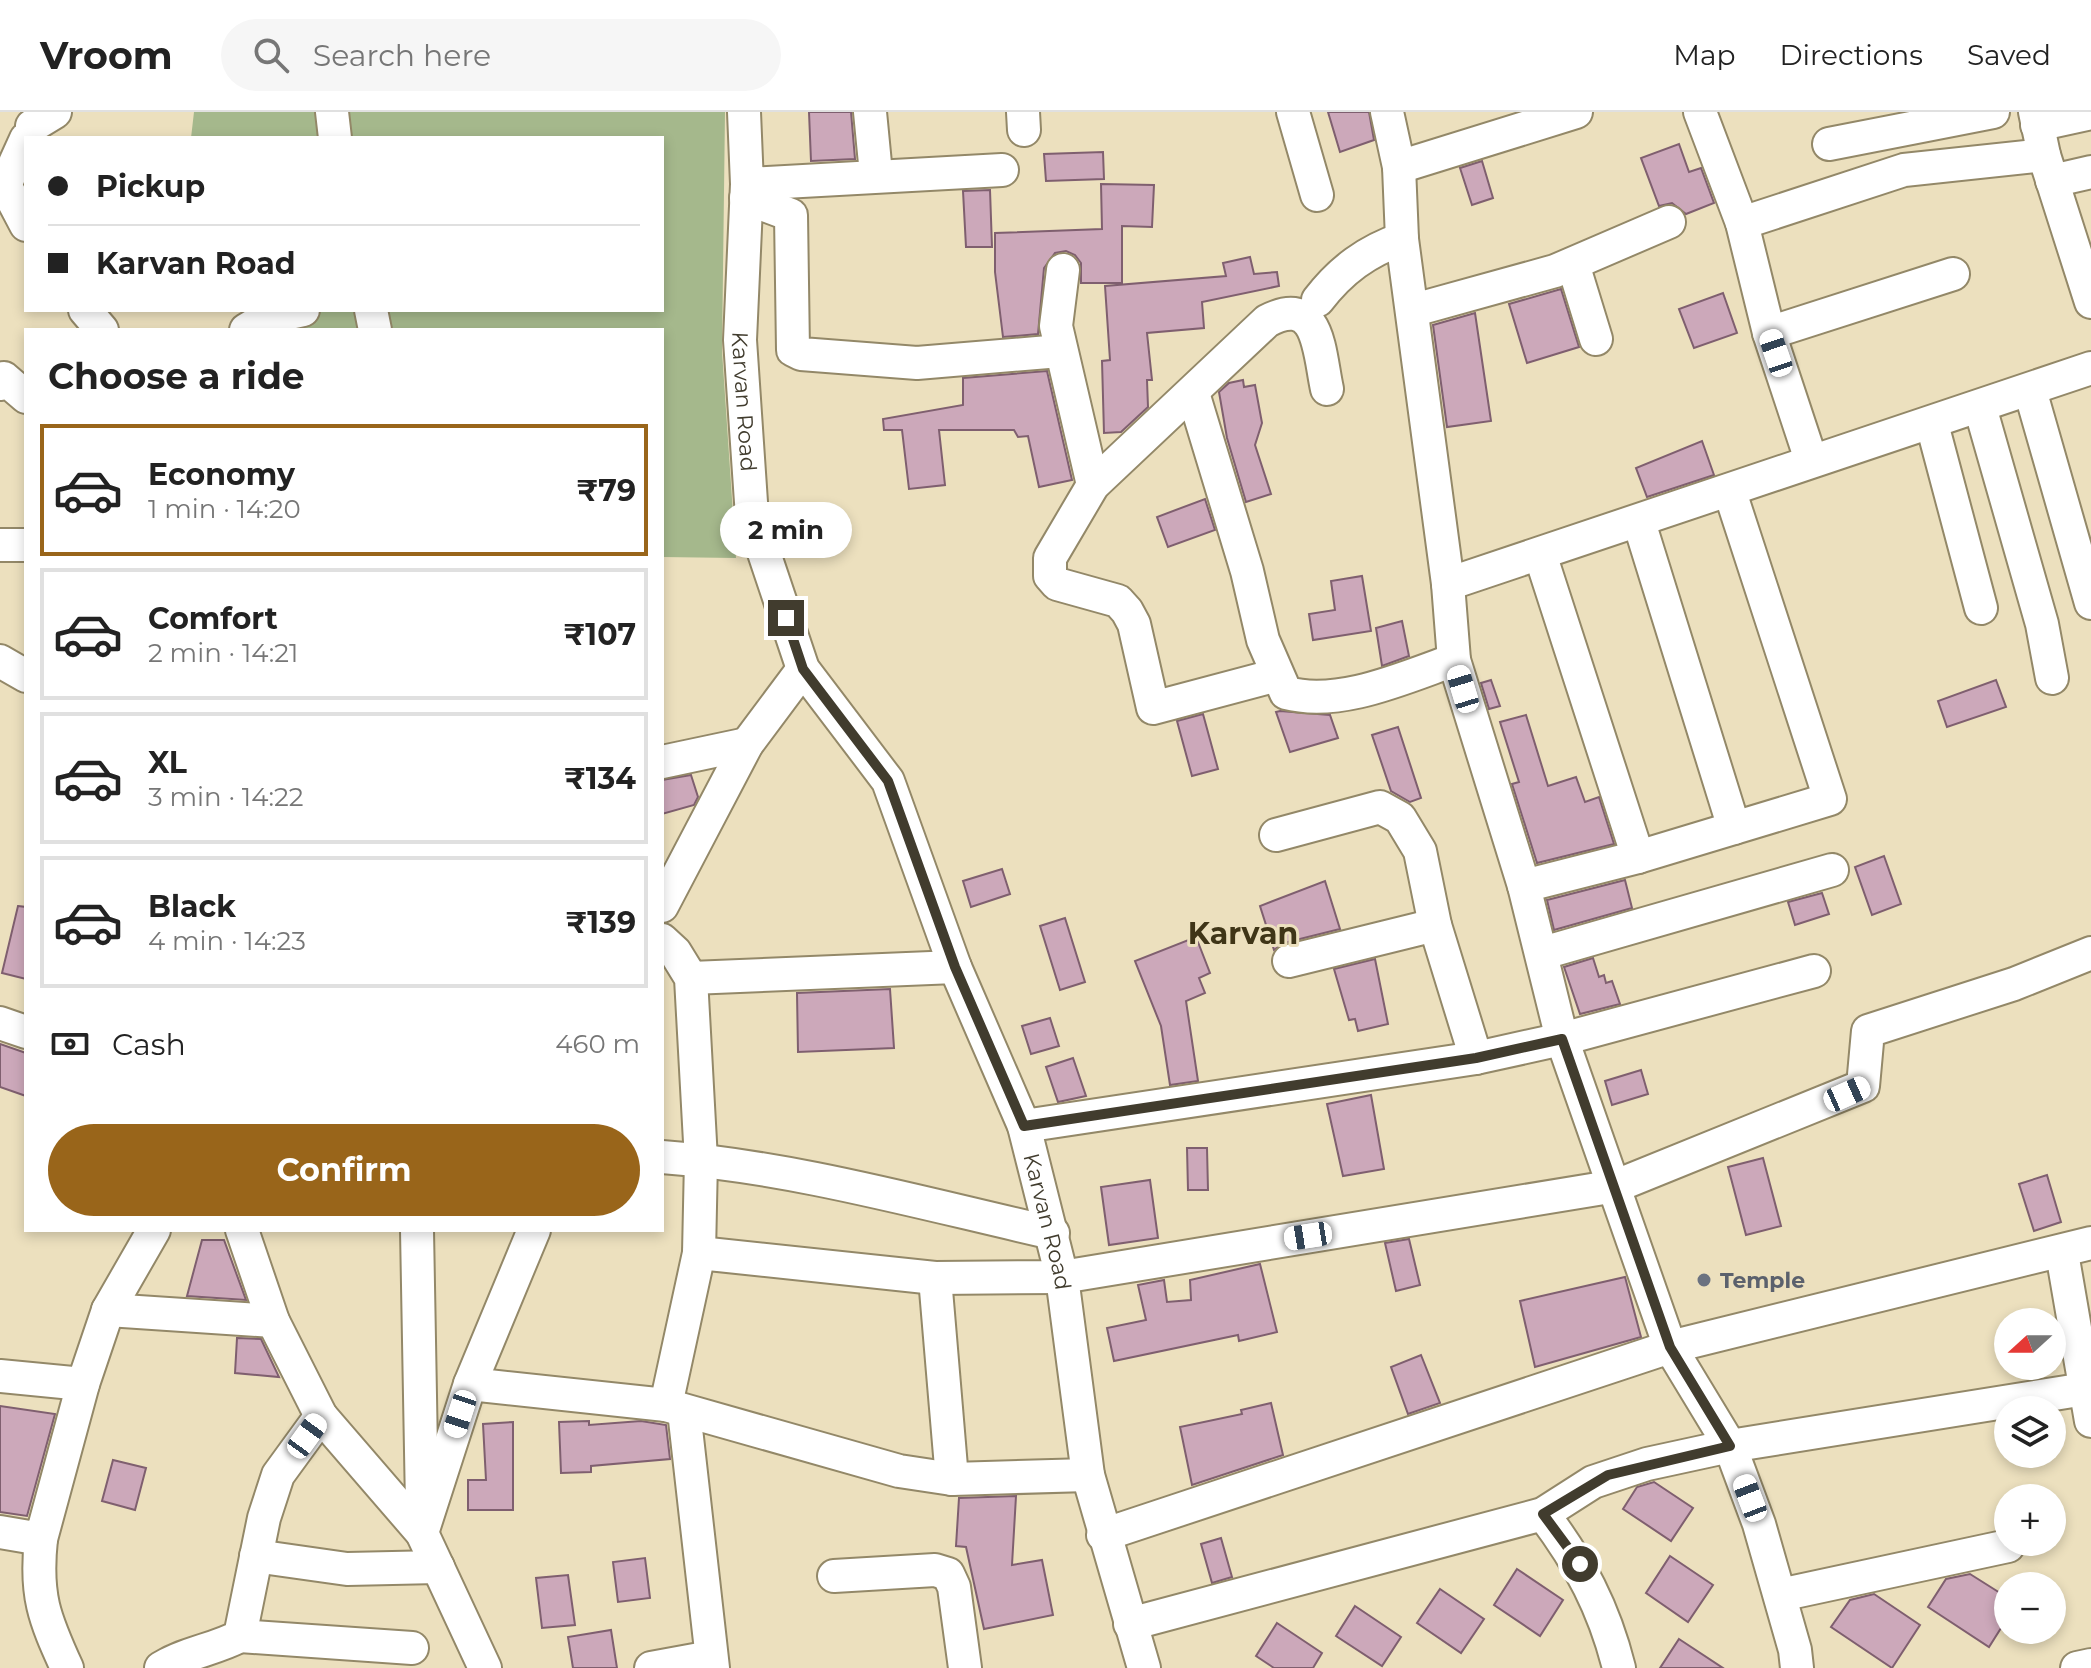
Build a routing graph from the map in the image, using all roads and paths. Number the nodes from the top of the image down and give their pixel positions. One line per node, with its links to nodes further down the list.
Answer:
1 (332, 112): 11 (street)
2 (744, 112): 20 (street, Karvan Road)
3 (870, 112): 18 (street)
4 (1293, 112): 21 (street)
5 (1387, 112): 15 (street)
6 (1576, 112): 10 (street)
7 (1700, 112): 24 (street)
8 (1993, 112): 13 (street)
9 (2091, 113): 12 (street)
10 (1522, 120): 15 (street)
11 (335, 136)
12 (2042, 143): 17 (street); 24 (street); 30 (street)
13 (1829, 144)
14 (24, 146): 19 (street)
15 (1399, 167): 25 (street)
16 (1002, 170): 18 (street)
17 (2091, 172)
18 (876, 174): 20 (street)
19 (2, 188): 22 (street)
20 (747, 191): 38 (street); 57 (street, Karvan Road)
21 (1317, 195)
22 (24, 222)
23 (1669, 222): 26 (street)
24 (1742, 223): 36 (street)
25 (1402, 239): 29 (street); 31 (street)
26 (1573, 264): 31 (street); 37 (street)
27 (1063, 270): 38 (street)
28 (1953, 274): 36 (street)
29 (1318, 300)
30 (2091, 302)
31 (1414, 310): 52 (street)
32 (87, 312): 34 (street)
33 (294, 312): 35 (street)
34 (100, 328)
35 (249, 328)
36 (1769, 333): 45 (street)
37 (1596, 339)
38 (1060, 351): 46 (street)
39 (2091, 368): 41 (street)
40 (1327, 389): 42 (street)
41 (2030, 390): 43 (street); 53 (street)
42 (1193, 393): 46 (street); 59 (street)
43 (1980, 407): 44 (street); 60 (street)
44 (1932, 424): 45 (street); 54 (street)
45 (1811, 460): 47 (street)
46 (1093, 485): 59 (street)
47 (1730, 492): 48 (street); 63 (street)
48 (1639, 522): 51 (street); 63 (street)
49 (0, 545): 50 (street)
50 (24, 545)
51 (1540, 554): 52 (street); 65 (street)
52 (1448, 584): 55 (street)
53 (2091, 603)
54 (1981, 608)
55 (1454, 660): 59 (street); 67 (street)
56 (0, 661): 58 (street)
57 (803, 669): 61 (street); 74 (street, Karvan Road)
58 (24, 675)
59 (1277, 675)
60 (2052, 678)
61 (747, 744): 62 (street); 68 (street)
62 (664, 762)
63 (1734, 828): 65 (street)
64 (1276, 835): 69 (street)
65 (1638, 857): 67 (street)
66 (1832, 870): 71 (street)
67 (1524, 886): 71 (street)
68 (665, 895)
69 (1435, 925): 73 (street); 80 (street)
70 (664, 942): 76 (street)
71 (1543, 953): 79 (street)
72 (2091, 953): 84 (street)
73 (1289, 961)
74 (955, 967): 76 (street); 81 (street, Karvan Road)
75 (1814, 971): 79 (street)
76 (691, 978): 83 (street)
77 (0, 1023): 78 (street)
78 (24, 1031)
79 (1562, 1039): 80 (street); 84 (street)
80 (1476, 1058): 81 (street)
81 (1024, 1126): 89 (street, Karvan Road)
82 (664, 1157): 83 (street)
83 (701, 1160): 89 (street); 91 (street)
84 (1616, 1186): 92 (street); 96 (street)
85 (153, 1232): 94 (street)
86 (243, 1232): 95 (street)
87 (417, 1232): 109 (street)
88 (533, 1232): 99 (street)
89 (1053, 1233): 92 (street, Karvan Road)
90 (2077, 1248): 96 (street); 100 (street)
91 (699, 1253): 93 (street); 101 (street)
92 (1062, 1277): 93 (street); 105 (street, Karvan Road)
93 (935, 1278): 106 (street)
94 (108, 1310): 95 (street); 98 (street)
95 (273, 1321): 102 (street)
96 (1670, 1347): 104 (street); 110 (street)
97 (0, 1376): 98 (street)
98 (83, 1384): 111 (street)
99 (470, 1384): 101 (street); 109 (street)
100 (2085, 1389): 103 (street); 104 (street)
101 (675, 1408): 106 (street); 120 (street)
102 (321, 1416): 109 (street); 113 (street)
103 (2091, 1421)
104 (1730, 1446): 107 (street); 116 (street)
105 (1088, 1475): 106 (street); 110 (street, Karvan Road)
106 (952, 1479)
107 (1543, 1514): 117 (street); 128 (street)
108 (0, 1532): 111 (street)
109 (422, 1533): 114 (street)
110 (1103, 1535): 117 (street, Karvan Road)
111 (41, 1539): 122 (street)
112 (1994, 1549): 116 (street)
113 (256, 1556): 114 (street); 118 (street)
114 (438, 1567): 124 (street)
115 (834, 1576): 126 (street)
116 (1780, 1595): 129 (street)
117 (1130, 1624): 127 (street, Karvan Road)
118 (240, 1636): 119 (street); 123 (street)
119 (412, 1648)
120 (712, 1663): 125 (street)
121 (2091, 1665): 130 (street)
122 (67, 1668)
123 (161, 1668)
124 (485, 1668)
125 (651, 1668)
126 (965, 1668)
127 (1144, 1668)
128 (1619, 1668)
129 (1797, 1668)
130 (2077, 1668)

